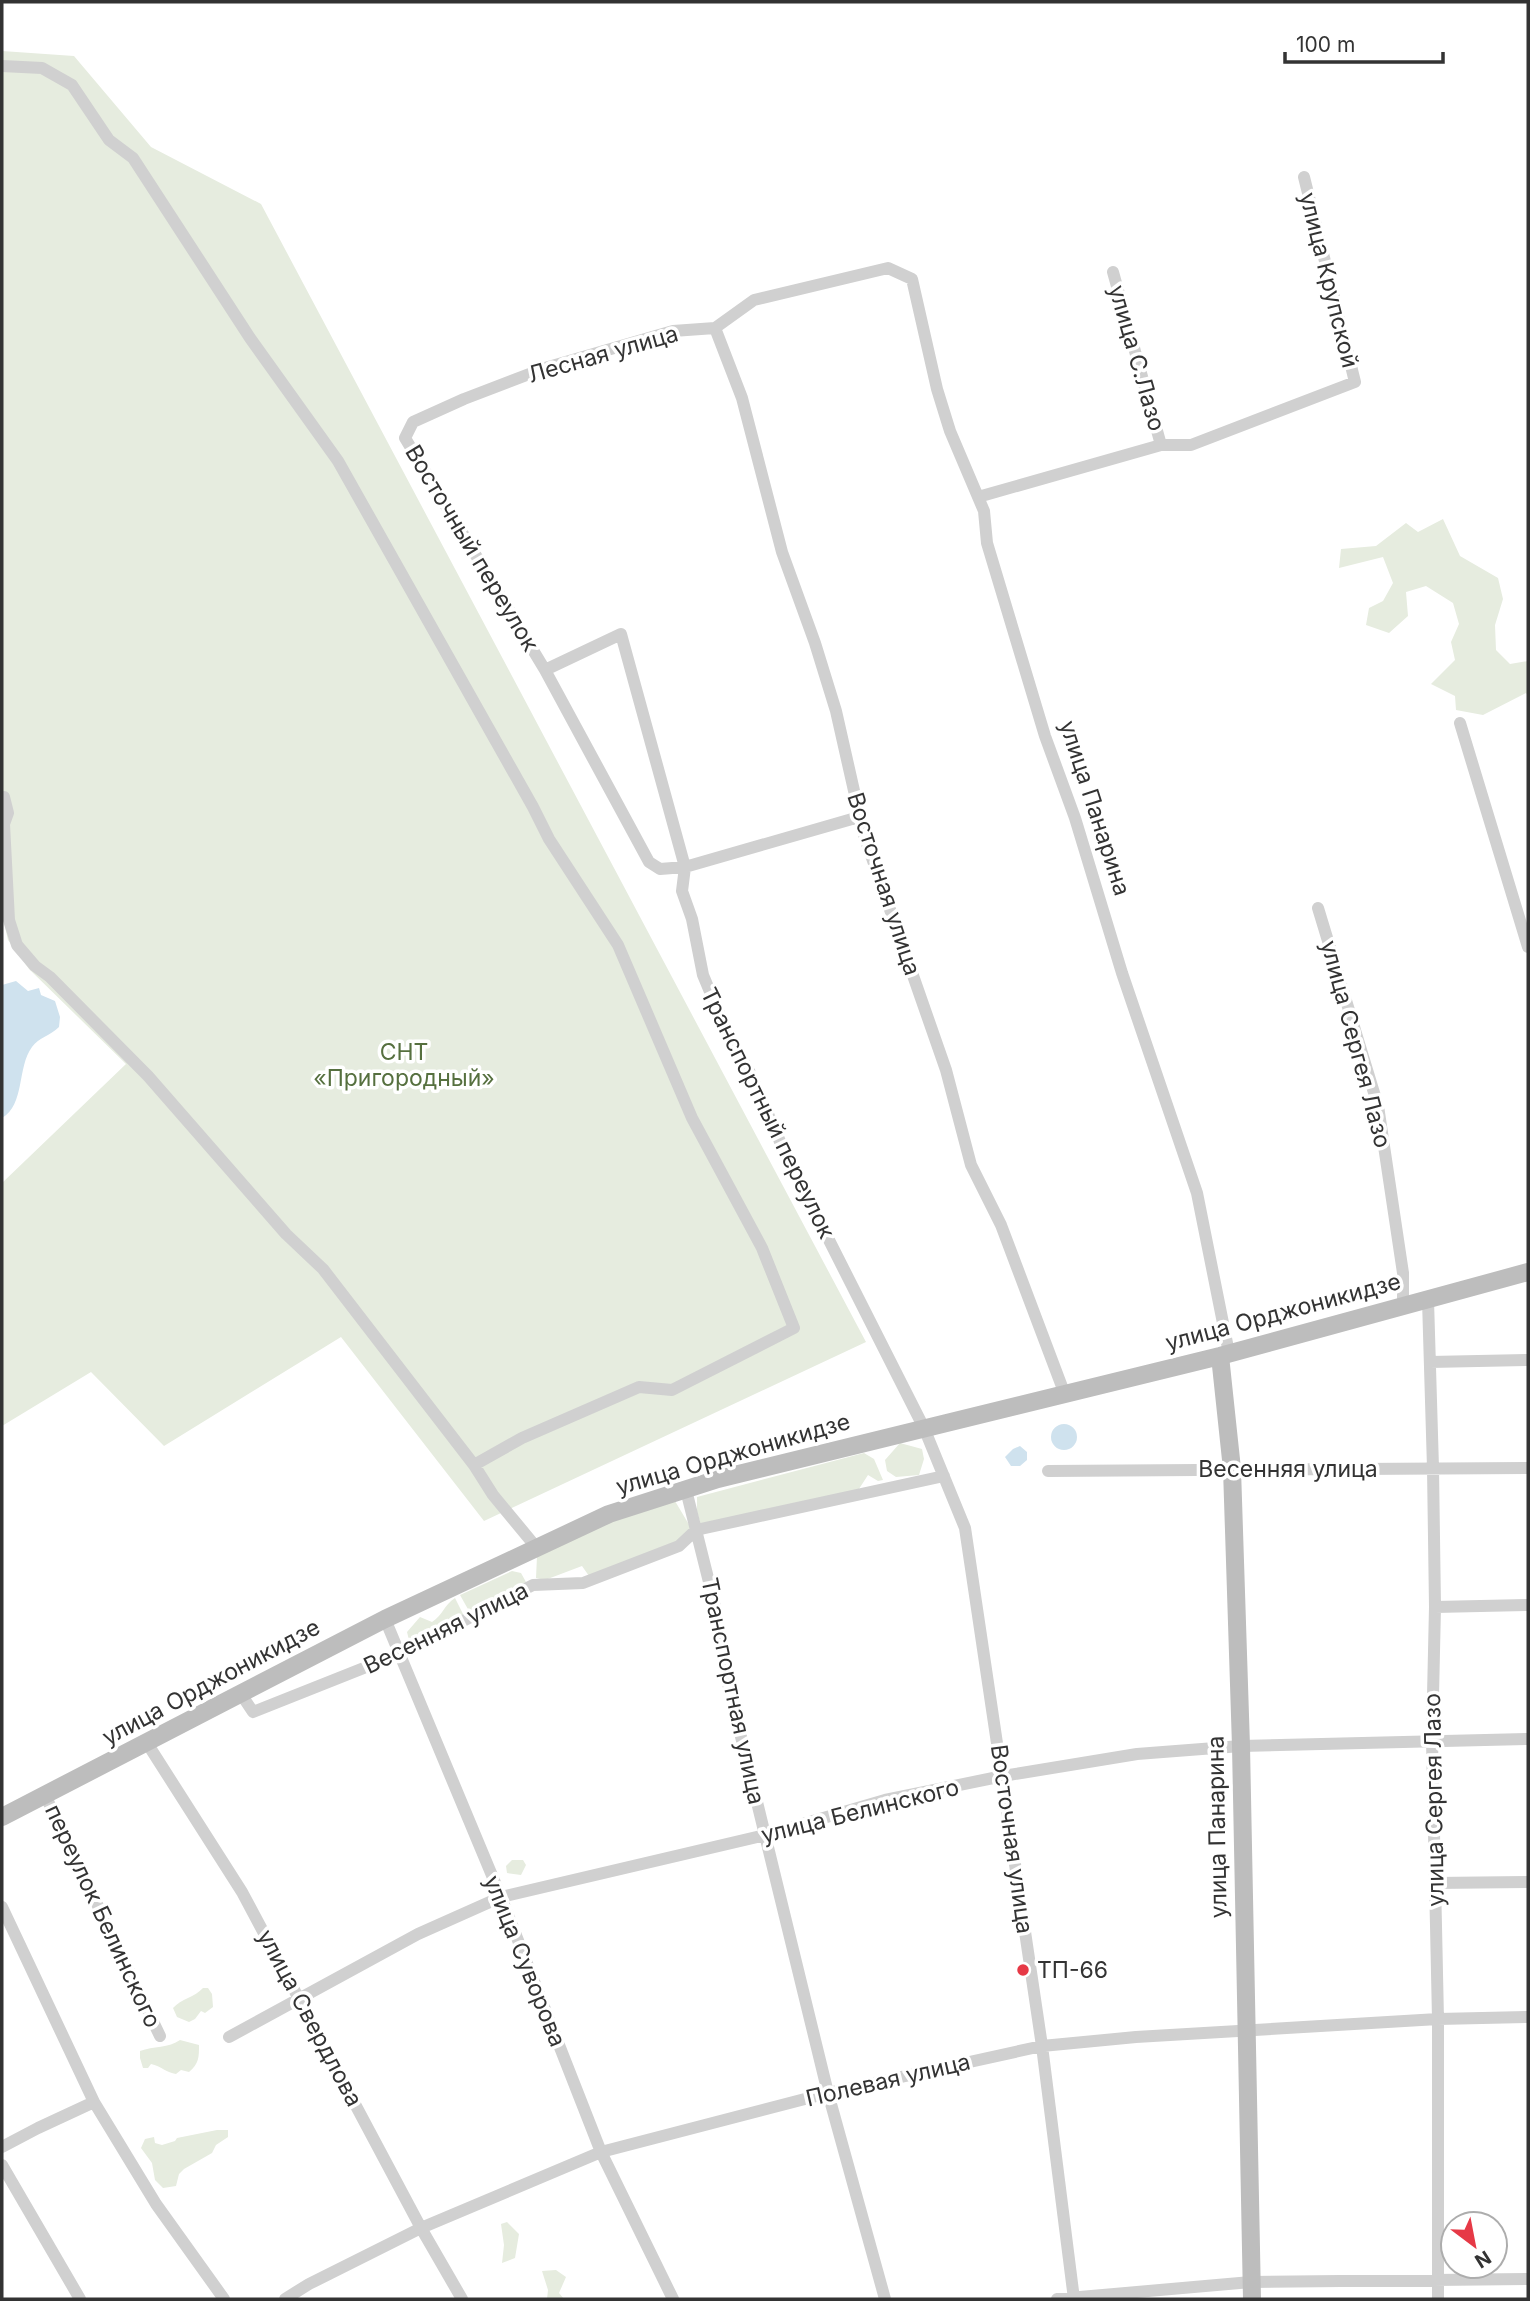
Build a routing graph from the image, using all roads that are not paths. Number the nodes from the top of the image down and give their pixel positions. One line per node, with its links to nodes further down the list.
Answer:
1 (2, 66): 24 (street)
2 (1304, 177): 7 (street, улица Крупской)
3 (1113, 272): 7 (street, улица С.Лазо)
4 (912, 279): 5 (street, Лесная улица); 8 (street, улица Панарина)
5 (715, 327): 6 (street, Лесная улица); 12 (street, Восточная улица)
6 (413, 422): 9 (street, Восточный переулок)
7 (1161, 445): 8 (street)
8 (978, 497): 19 (street, улица Панарина)
9 (545, 670): 13 (street); 13 (street, Восточный переулок)
10 (1460, 723): 15 (street)
11 (4, 797): 24 (street)
12 (859, 817): 13 (street); 22 (street, Восточная улица)
13 (685, 867): 23 (street, Транспортный переулок)
14 (1318, 908): 18 (street, улица Сергея Лазо)
15 (1528, 947)
16 (1528, 1272): 17 (main road, улица Орджоникидзе)
17 (1427, 1300): 18 (main road, улица Орджоникидзе); 21 (street, улица Сергея Лазо)
18 (1403, 1306): 19 (main road, улица Орджоникидзе)
19 (1225, 1354): 22 (main road, улица Орджоникидзе); 27 (main road, улица Панарина)
20 (1528, 1360): 21 (street)
21 (1430, 1362): 25 (street, улица Сергея Лазо)
22 (1064, 1392): 23 (main road, улица Орджоникидзе)
23 (924, 1427): 29 (street, Восточная улица); 30 (main road, улица Орджоникидзе)
24 (474, 1465): 32 (street)
25 (1433, 1468): 26 (street, Весенняя улица); 27 (street, Весенняя улица); 34 (street, улица Сергея Лазо)
26 (1528, 1468)
27 (1232, 1469): 28 (street, Весенняя улица); 41 (main road, улица Панарина)
28 (1048, 1471)
29 (944, 1476): 31 (street, Весенняя улица); 42 (street, Восточная улица)
30 (686, 1490): 31 (street, Транспортная улица); 32 (main road, улица Орджоникидзе)
31 (696, 1530): 36 (street, Весенняя улица); 45 (street, Транспортная улица)
32 (536, 1547): 35 (main road, улица Орджоникидзе)
33 (1528, 1605): 34 (street)
34 (1434, 1607): 39 (street, улица Сергея Лазо)
35 (384, 1619): 36 (street, улица Суворова); 37 (main road, улица Орджоникидзе)
36 (399, 1654): 37 (street, Весенняя улица); 48 (street, улица Суворова)
37 (241, 1694): 40 (main road, улица Орджоникидзе)
38 (1528, 1739): 39 (street, улица Белинского)
39 (1432, 1740): 41 (street, улица Белинского); 47 (street, улица Сергея Лазо)
40 (148, 1743): 43 (main road, улица Орджоникидзе); 50 (street, улица Свердлова)
41 (1241, 1746): 42 (street, улица Белинского); 53 (main road, улица Панарина)
42 (1003, 1776): 45 (street, улица Белинского); 56 (street, Восточная улица)
43 (46, 1795): 44 (main road, улица Орджоникидзе); 54 (street, переулок Белинского)
44 (2, 1817)
45 (765, 1835): 48 (street, улица Белинского); 57 (street, Транспортная улица)
46 (1528, 1882): 47 (street)
47 (1435, 1884): 52 (street, улица Сергея Лазо)
48 (501, 1897): 50 (street, улица Белинского); 60 (street, улица Суворова)
49 (2, 1908): 58 (street)
50 (299, 1998): 55 (street, улица Белинского); 62 (street, улица Свердлова)
51 (1528, 2017): 52 (street, Полевая улица)
52 (1438, 2019): 53 (street, Полевая улица); 64 (street, улица Сергея Лазо)
53 (1245, 2031): 56 (street, Полевая улица); 65 (main road, улица Панарина)
54 (160, 2036)
55 (229, 2037)
56 (1042, 2046): 57 (street, Полевая улица); 66 (street, Восточная улица)
57 (828, 2093): 60 (street, Полевая улица); 72 (street, Транспортная улица)
58 (94, 2102): 59 (street); 68 (street)
59 (2, 2147)
60 (601, 2152): 62 (street, Полевая улица); 71 (street, улица Суворова)
61 (2, 2165): 67 (street)
62 (421, 2228): 69 (street, Полевая улица); 70 (street, улица Свердлова)
63 (1528, 2279): 64 (street)
64 (1438, 2280): 65 (street); 74 (street, улица Сергея Лазо)
65 (1251, 2290): 66 (street)
66 (1074, 2298): 73 (street)
67 (80, 2299)
68 (224, 2299)
69 (285, 2299)
70 (462, 2299)
71 (673, 2299)
72 (886, 2299)
73 (1057, 2299)
74 (1438, 2299)

